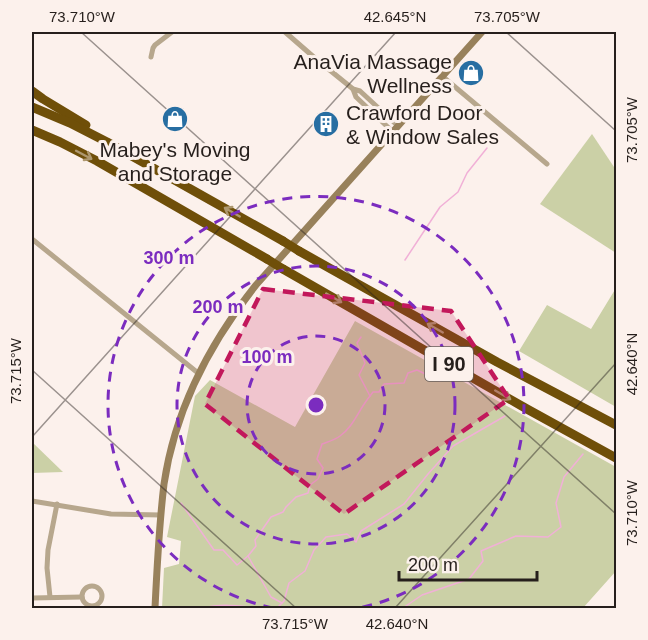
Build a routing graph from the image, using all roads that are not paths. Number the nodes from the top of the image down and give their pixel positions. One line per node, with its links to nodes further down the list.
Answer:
1 (172, 32): 4 (street)
2 (285, 32): 6 (street)
3 (482, 32): 5 (street)
4 (151, 57)
5 (442, 76): 9 (street); 12 (street)
6 (353, 89): 9 (street); 11 (street)
7 (32, 91): 13 (highway)
8 (32, 107): 13 (highway, I 90)
9 (398, 126): 11 (street)
10 (32, 130): 17 (highway, I 90, one-way to 17, bridge)
11 (393, 132): 15 (street)
12 (547, 164)
13 (151, 167): 16 (highway, I 90, one-way to 13, bridge)
14 (32, 239): 15 (street)
15 (198, 373): 20 (street)
16 (616, 425)
17 (616, 458)
18 (32, 501): 19 (street)
19 (57, 504): 20 (street); 21 (street)
20 (161, 515): 24 (street)
21 (50, 597): 22 (street); 23 (street)
22 (82, 597)
23 (32, 598)
24 (155, 609)

